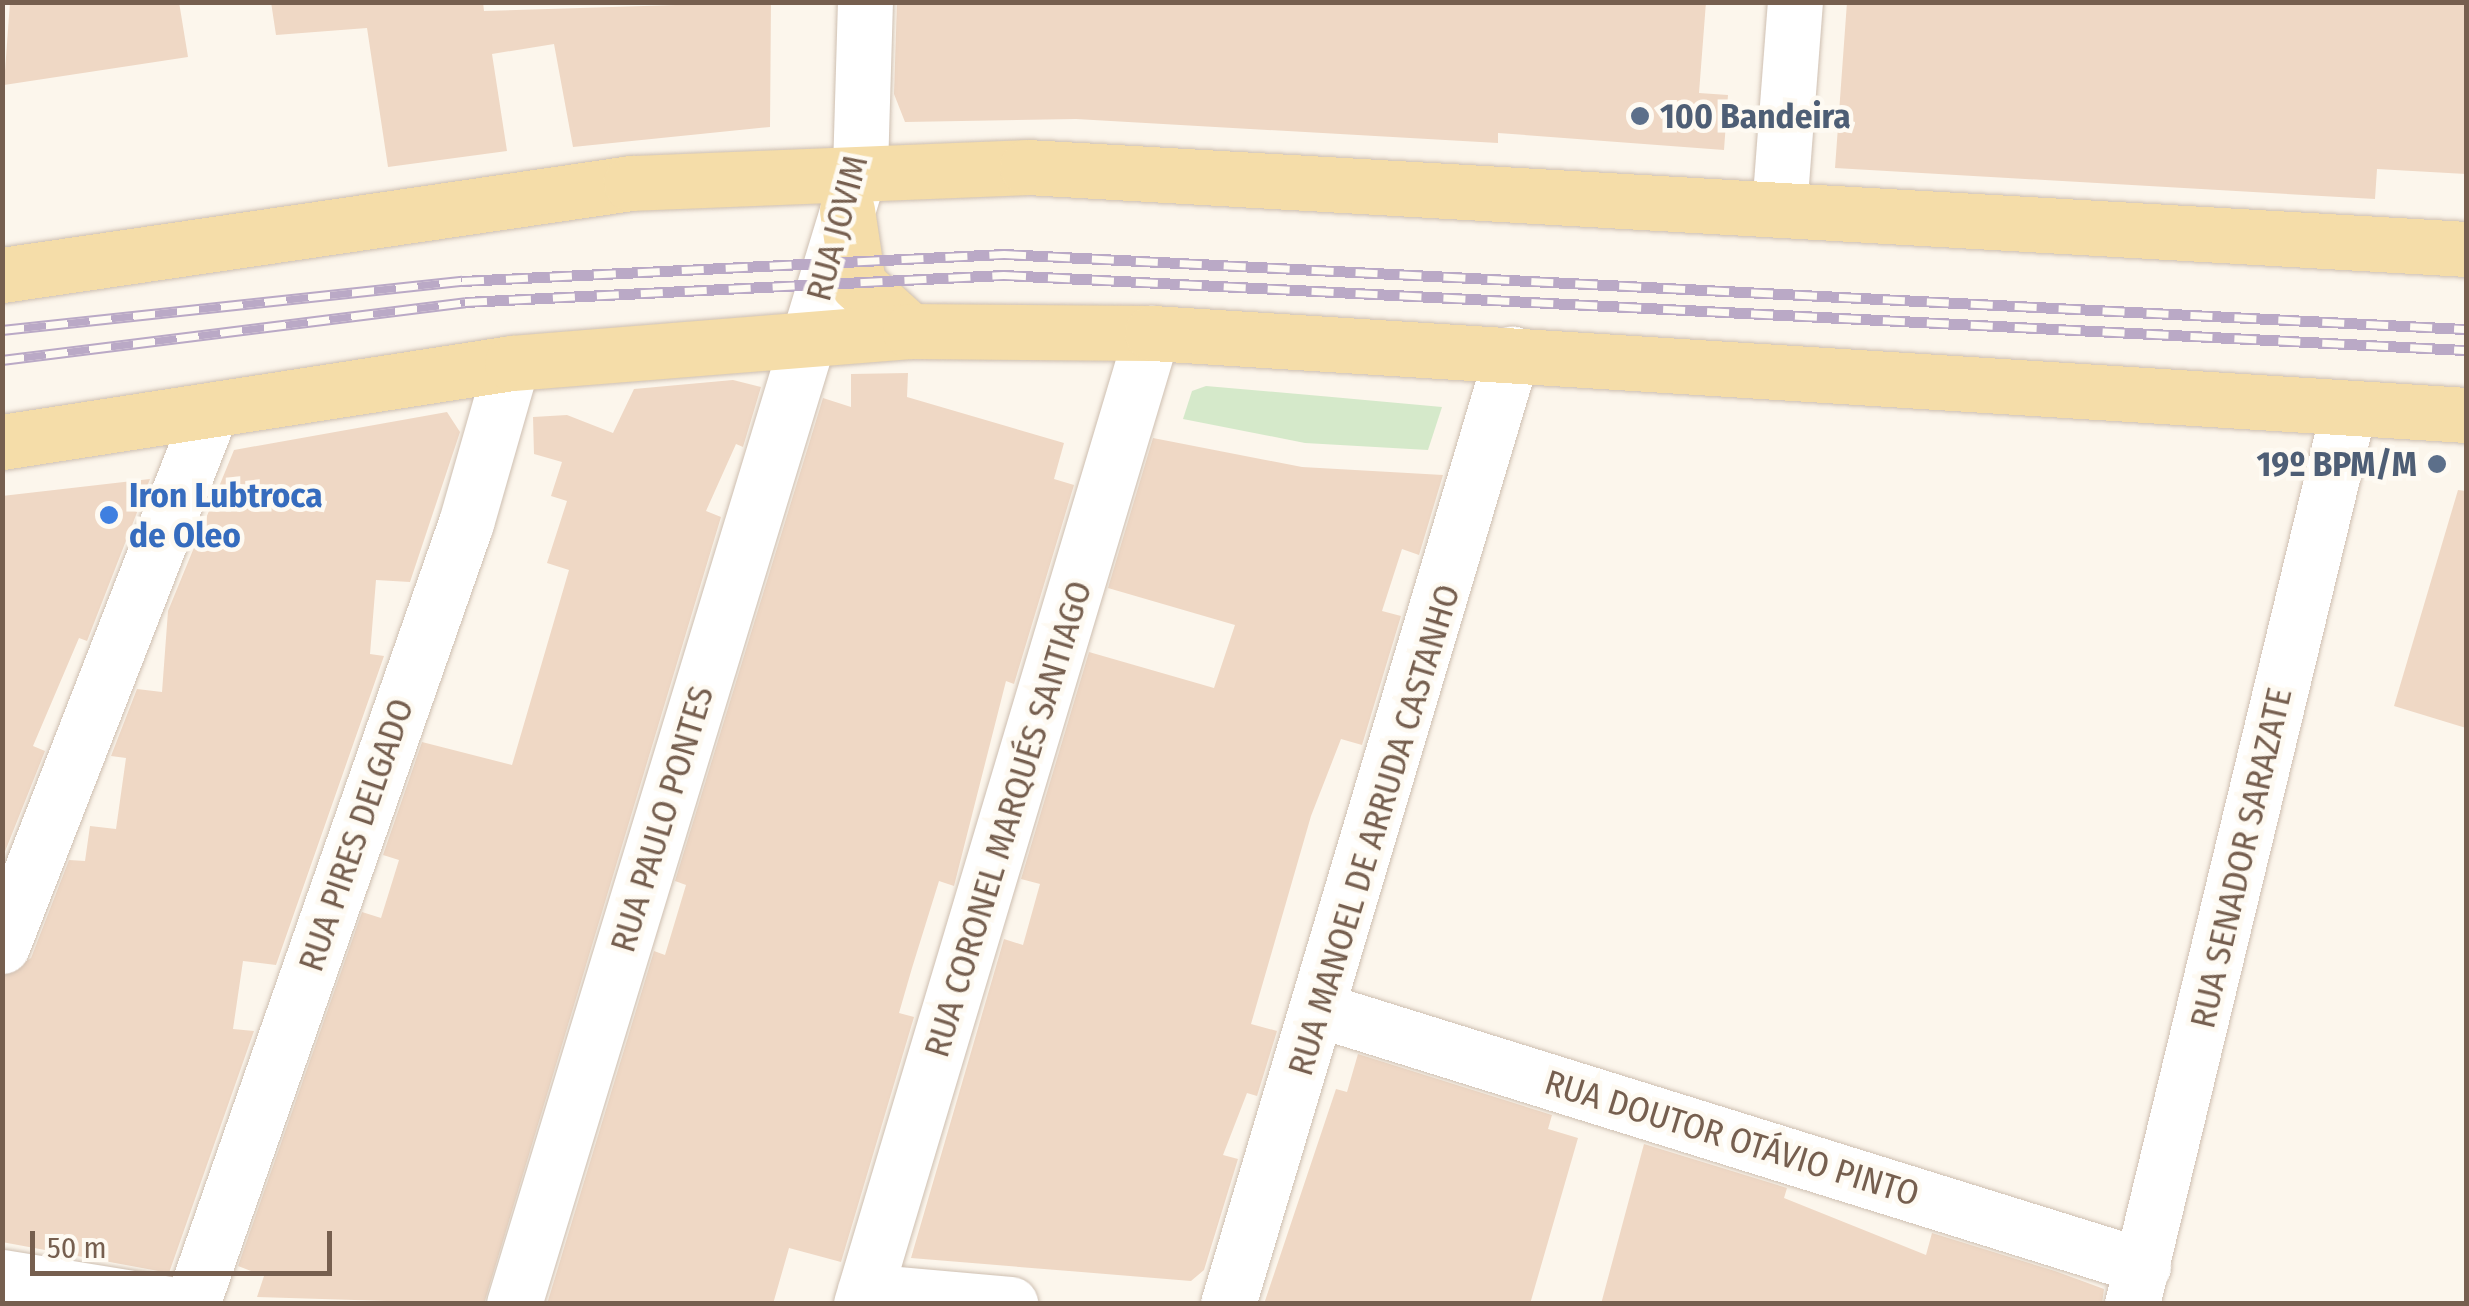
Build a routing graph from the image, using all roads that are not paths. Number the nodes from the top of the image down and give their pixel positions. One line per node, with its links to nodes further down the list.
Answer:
1 (865, 2): 3 (street, RUA JOVIM)
2 (1795, 2): 4 (street)
3 (854, 190): 4 (main road); 6 (main road); 7 (main road); 9 (street, RUA JOVIM)
4 (1779, 208): 5 (main road)
5 (2466, 249)
6 (2, 275)
7 (910, 331): 8 (main road); 9 (main road)
8 (1152, 333): 10 (main road); 20 (street, RUA CORONEL MARQUÉS SANTIAGO)
9 (808, 334): 11 (main road); 23 (street, RUA PAULO PONTES)
10 (1512, 354): 13 (main road); 17 (street, RUA MANOEL DE ARRUDA CASTANHO)
11 (512, 362): 12 (main road); 22 (street, RUA PIRES DELGADO)
12 (210, 410): 15 (main road); 16 (street)
13 (2348, 411): 14 (main road); 19 (street, RUA SENADOR SARAZATE)
14 (2466, 415)
15 (2, 442)
16 (2, 946)
17 (1320, 1010): 19 (street, RUA DOUTOR OTÁVIO PINTO); 25 (street, RUA MANOEL DE ARRUDA CASTANHO)
18 (2, 1277): 21 (street)
19 (2138, 1285)
20 (863, 1297): 24 (street)
21 (168, 1304)
22 (192, 1304)
23 (514, 1304)
24 (1010, 1304)
25 (1228, 1304)

